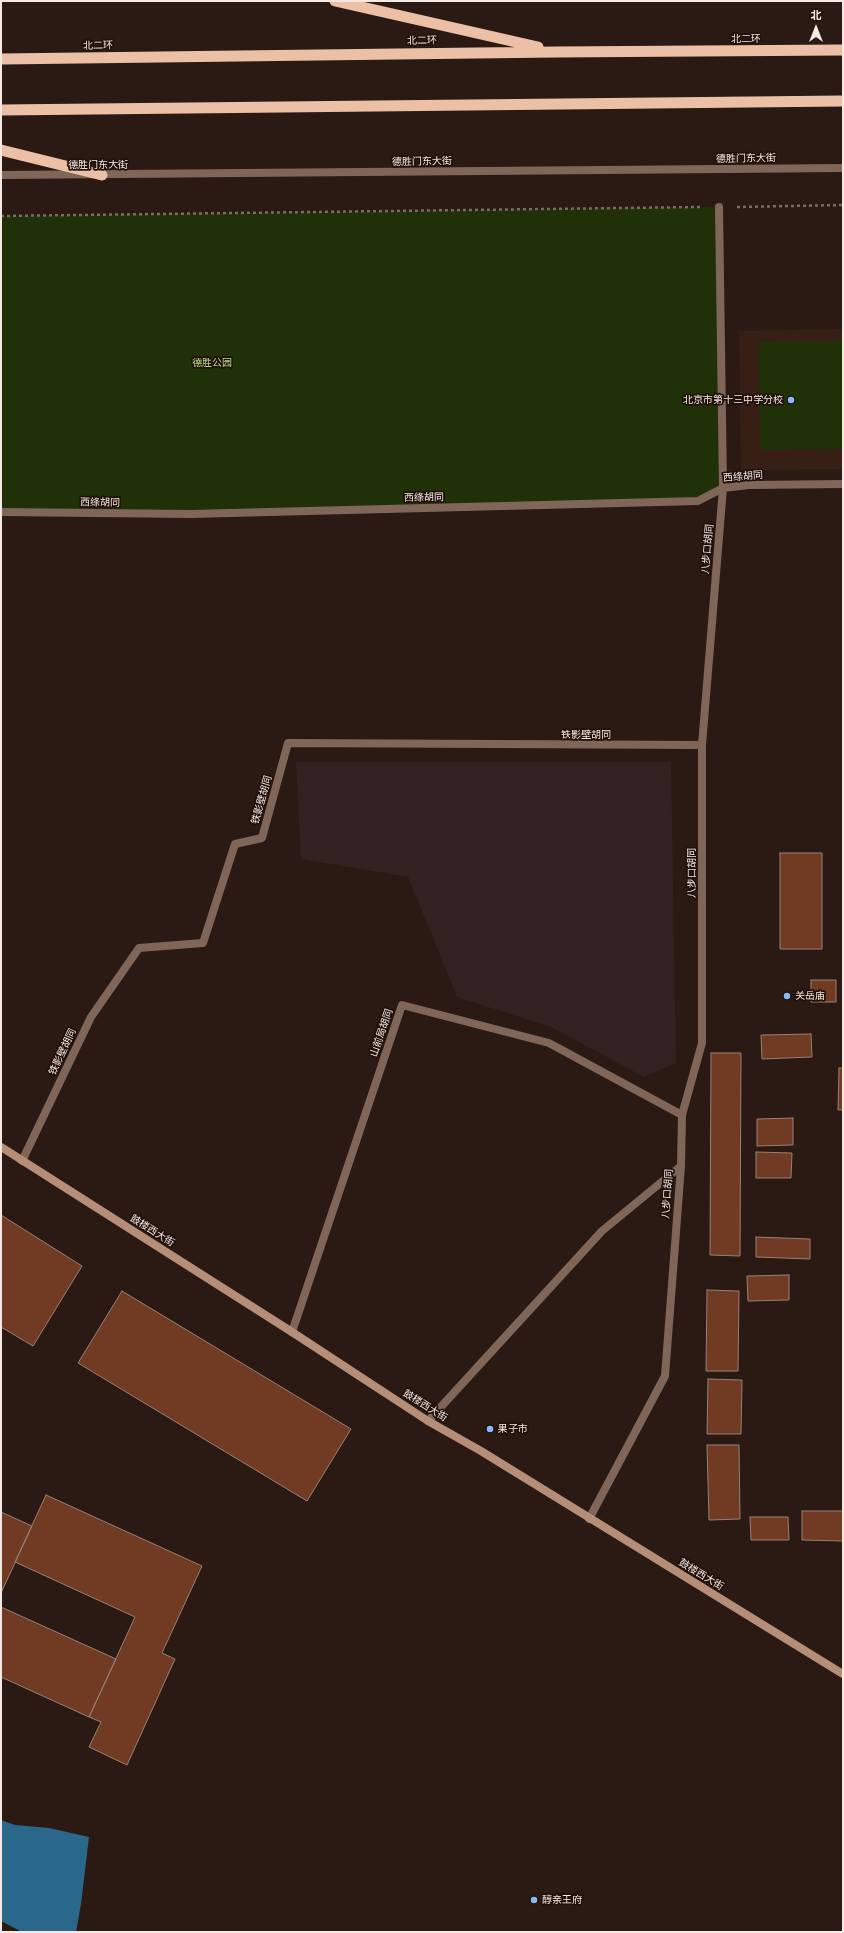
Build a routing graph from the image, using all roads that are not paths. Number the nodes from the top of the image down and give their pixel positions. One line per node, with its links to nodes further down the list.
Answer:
1 (335, 1): 3 (highway)
2 (843, 50): 3 (highway, 北二环)
3 (556, 52): 4 (highway, 北二环)
4 (1, 59)
5 (843, 101): 6 (highway)
6 (1, 110)
7 (1, 150): 10 (highway)
8 (843, 168): 10 (street, 德胜门东大街)
9 (1, 175): 10 (street, 德胜门东大街)
10 (102, 176)
11 (719, 207): 13 (street, 八步口胡同)
12 (843, 484): 13 (street, 西绦胡同)
13 (723, 488): 14 (street, 西绦胡同); 15 (street, 八步口胡同)
14 (1, 512)
15 (702, 745): 16 (street, 八步口胡同); 18 (street, 铁影壁胡同)
16 (682, 1115): 19 (street, 八步口胡同); 20 (street, 山前局胡同)
17 (1, 1147): 18 (main road, 鼓楼西大街)
18 (22, 1160): 20 (main road, 鼓楼西大街)
19 (681, 1166): 21 (street); 22 (street, 八步口胡同)
20 (292, 1332): 21 (main road, 鼓楼西大街)
21 (428, 1421): 22 (main road, 鼓楼西大街)
22 (589, 1519): 23 (main road, 鼓楼西大街)
23 (843, 1674)

